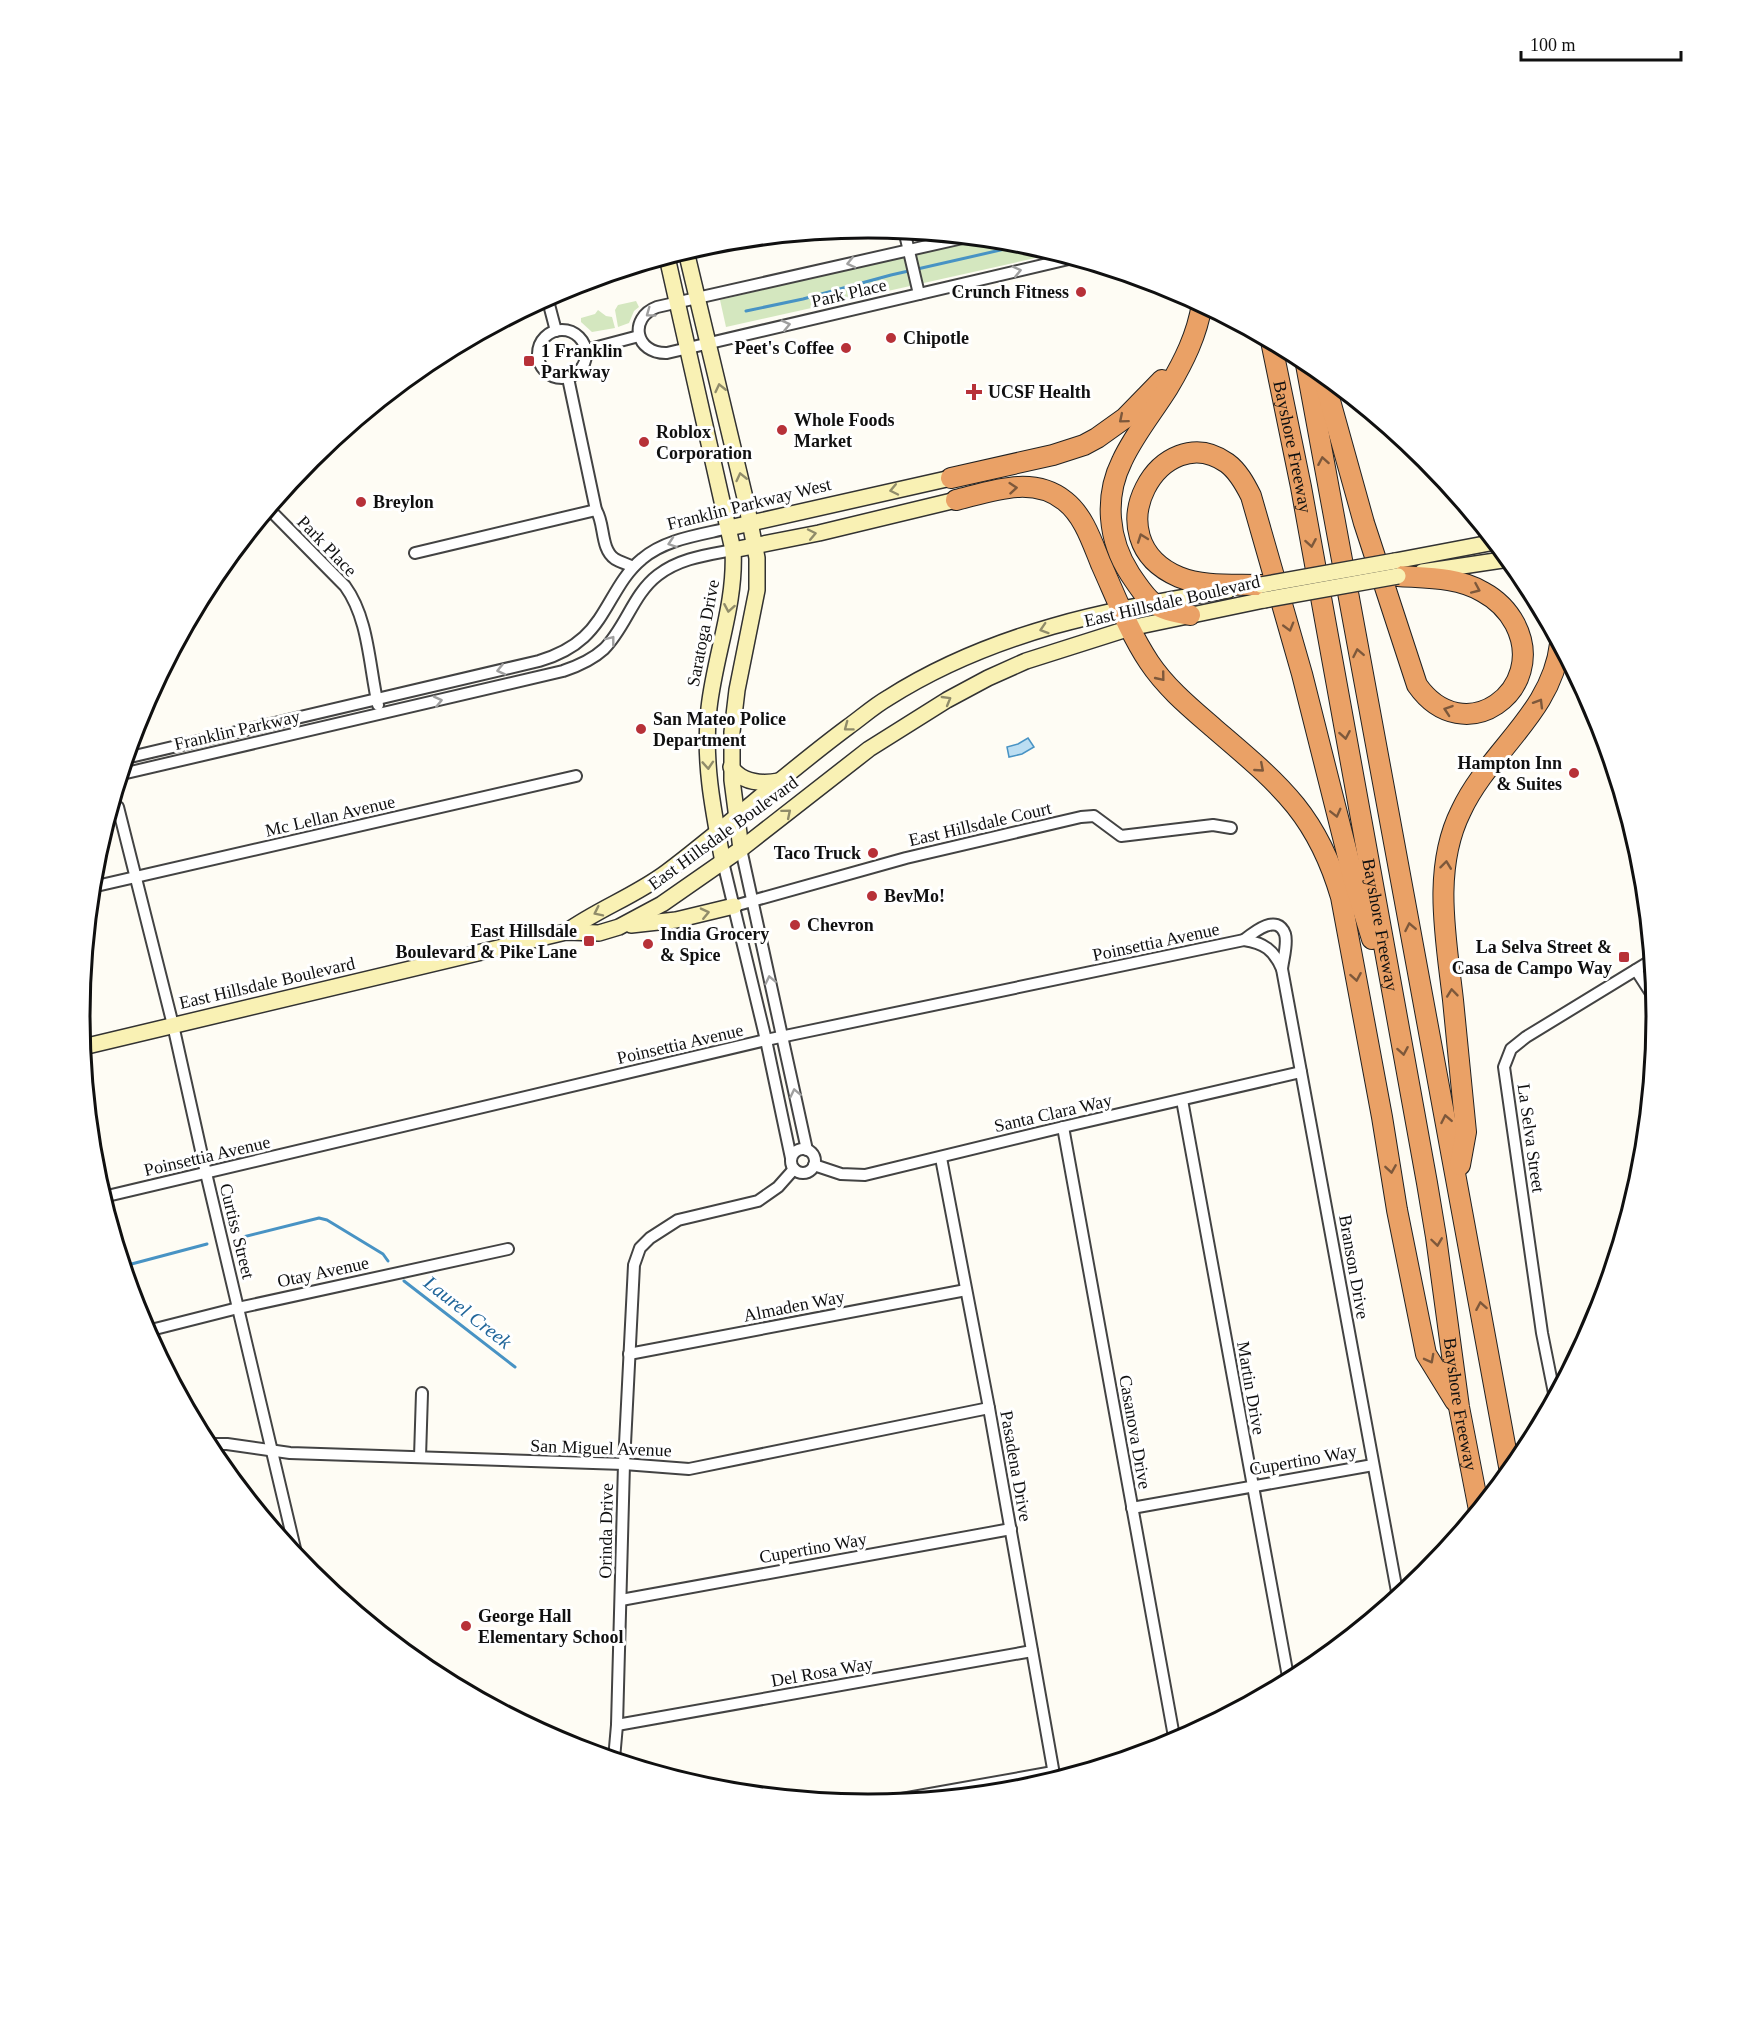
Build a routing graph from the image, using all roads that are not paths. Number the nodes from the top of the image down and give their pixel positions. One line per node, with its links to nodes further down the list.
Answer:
1 (906, 239): 3 (street)
2 (951, 242): 3 (street, Park Place)
3 (909, 255): 7 (street); 8 (street, Park Place, one-way to 8)
4 (688, 259): 8 (main road)
5 (1059, 261): 7 (street, Park Place, one-way to 5)
6 (668, 264): 9 (main road, Saratoga Drive)
7 (919, 294): 15 (street, Park Place, one-way to 7)
8 (698, 299): 9 (street, Park Place); 15 (main road)
9 (676, 303): 14 (street, Park Place, one-way to 14); 16 (main road, Saratoga Drive)
10 (550, 307): 13 (street)
11 (1198, 311): 22 (highway, one-way to 22)
12 (1200, 312): 36 (highway)
13 (556, 331): 17 (street); 20 (street)
14 (639, 336): 16 (street, Park Place); 17 (street)
15 (709, 344): 16 (street, Park Place); 26 (main road, one-way to 15)
16 (686, 349): 27 (main road, Saratoga Drive)
17 (586, 350): 20 (street)
18 (1273, 352): 67 (highway, Bayshore Freeway, one-way to 67)
19 (1308, 374): 80 (highway, Bayshore Freeway, one-way to 19)
20 (568, 378): 24 (street)
21 (1326, 387): 34 (highway, one-way to 21)
22 (951, 477): 26 (main road, Franklin Parkway West, one-way to 26)
23 (956, 500): 29 (main road, one-way to 23); 37 (highway, one-way to 37)
24 (596, 510): 31 (street); 33 (street)
25 (274, 514): 41 (street, Park Place)
26 (751, 523): 27 (main road, Franklin Parkway West); 29 (main road)
27 (729, 528): 30 (main road, Saratoga Drive); 33 (street, Franklin Parkway West, one-way to 33)
28 (1487, 544): 34 (main road, East Hillsdale Boulevard)
29 (755, 546): 30 (main road); 45 (main road)
30 (733, 550): 43 (street, one-way to 30); 52 (main road, Saratoga Drive, one-way to 52)
31 (415, 553)
32 (1499, 560): 34 (main road, East Hillsdale Boulevard)
33 (633, 567): 41 (street, Franklin Parkway West, one-way to 41)
34 (1397, 568): 35 (main road, East Hillsdale Boulevard, bridge)
35 (1262, 592): 36 (main road, East Hillsdale Boulevard); 38 (main road, East Hillsdale Boulevard); 67 (highway, one-way to 67)
36 (1151, 603): 37 (main road, East Hillsdale Boulevard); 38 (highway)
37 (1121, 608): 39 (highway); 48 (main road, East Hillsdale Boulevard, one-way to 48)
38 (1190, 615): 39 (main road, East Hillsdale Boulevard)
39 (1130, 628): 53 (main road, East Hillsdale Boulevard, one-way to 39); 89 (highway, one-way to 89)
40 (1558, 655): 80 (highway, one-way to 40)
41 (377, 699): 42 (street, Franklin Parkway West); 43 (street, Park Place)
42 (357, 704): 44 (street, Franklin Parkway)
43 (381, 714): 46 (street, Franklin Parkway)
44 (134, 757)
45 (731, 767): 48 (main road); 50 (main road)
46 (129, 772)
47 (576, 776): 55 (street, Mc Lellan Avenue)
48 (779, 781): 50 (main road, East Hillsdale Boulevard)
49 (119, 809): 55 (street, Curtiss Street)
50 (736, 817): 52 (main road, East Hillsdale Boulevard); 53 (main road)
51 (1232, 828): 57 (street, East Hillsdale Court)
52 (717, 832): 54 (main road, Saratoga Drive); 60 (main road, East Hillsdale Boulevard, one-way to 60)
53 (741, 849): 54 (main road, East Hillsdale Boulevard); 57 (street)
54 (723, 862): 58 (street, Saratoga Drive); 59 (main road, East Hillsdale Boulevard)
55 (135, 878): 56 (street, Mc Lellan Avenue); 68 (street, Curtiss Street)
56 (102, 885)
57 (754, 901): 58 (street, East Hillsdale Court); 69 (street, one-way to 57)
58 (734, 906): 59 (main road, one-way to 58); 70 (street, Saratoga Drive)
59 (619, 927): 60 (main road, East Hillsdale Boulevard)
60 (566, 932): 68 (main road, East Hillsdale Boulevard)
61 (1244, 940): 62 (street, Poinsettia Avenue); 64 (street); 69 (street, Poinsettia Avenue)
62 (1267, 946): 64 (street, Branson Drive)
63 (1645, 964): 65 (street, La Selva Street)
64 (1282, 969): 72 (street, Branson Drive)
65 (1636, 970): 66 (street); 87 (street, La Selva Street)
66 (1646, 985)
67 (1396, 1014): 89 (highway, Bayshore Freeway, one-way to 89)
68 (173, 1025): 71 (main road, East Hillsdale Boulevard); 79 (street, Curtiss Street)
69 (782, 1037): 70 (street, Poinsettia Avenue); 75 (street, one-way to 69)
70 (766, 1040): 77 (street, Saratoga Drive); 79 (street, Poinsettia Avenue)
71 (91, 1045)
72 (1301, 1072): 73 (street, Santa Clara Way); 96 (street, Branson Drive)
73 (1182, 1100): 74 (street, Santa Clara Way); 97 (street, Martin Drive)
74 (1063, 1127): 76 (street, Santa Clara Way); 99 (street, Casanova Drive)
75 (807, 1150): 77 (street); 78 (street)
76 (941, 1158): 78 (street, Santa Clara Way); 83 (street, Pasadena Drive)
77 (793, 1164): 78 (street); 86 (street, Orinda Drive)
78 (814, 1165)
79 (206, 1173): 81 (street, Poinsettia Avenue); 84 (street, Curtiss Street)
80 (1457, 1176): 94 (highway, Bayshore Freeway, one-way to 80)
81 (112, 1195)
82 (508, 1249): 84 (street, Otay Avenue)
83 (966, 1290): 86 (street, Almaden Way); 90 (street, Pasadena Drive)
84 (238, 1308): 85 (street, Otay Avenue); 92 (street, Curtiss Street)
85 (156, 1329)
86 (629, 1354): 95 (street, Orinda Drive)
87 (1554, 1384)
88 (422, 1393): 93 (street)
89 (1459, 1407): 98 (highway, Bayshore Freeway)
90 (989, 1408): 95 (street, San Miguel Avenue); 100 (street, Pasadena Drive)
91 (218, 1444): 92 (street, San Miguel Avenue)
92 (271, 1450): 93 (street, San Miguel Avenue); 101 (street, Curtiss Street)
93 (420, 1457): 95 (street, San Miguel Avenue)
94 (1508, 1460)
95 (624, 1464): 103 (street, Orinda Drive)
96 (1373, 1465): 97 (street, Cupertino Way); 102 (street, Branson Drive)
97 (1253, 1485): 99 (street, Cupertino Way); 105 (street, Martin Drive)
98 (1477, 1501)
99 (1132, 1508): 107 (street, Casanova Drive)
100 (1011, 1529): 103 (street, Cupertino Way); 104 (street, Pasadena Drive)
101 (293, 1539)
102 (1396, 1588)
103 (621, 1600): 106 (street, Orinda Drive)
104 (1032, 1651): 106 (street, Del Rosa Way); 109 (street, Pasadena Drive)
105 (1287, 1672)
106 (617, 1725): 108 (street, Orinda Drive)
107 (1173, 1732)
108 (615, 1752)
109 (1053, 1772)

